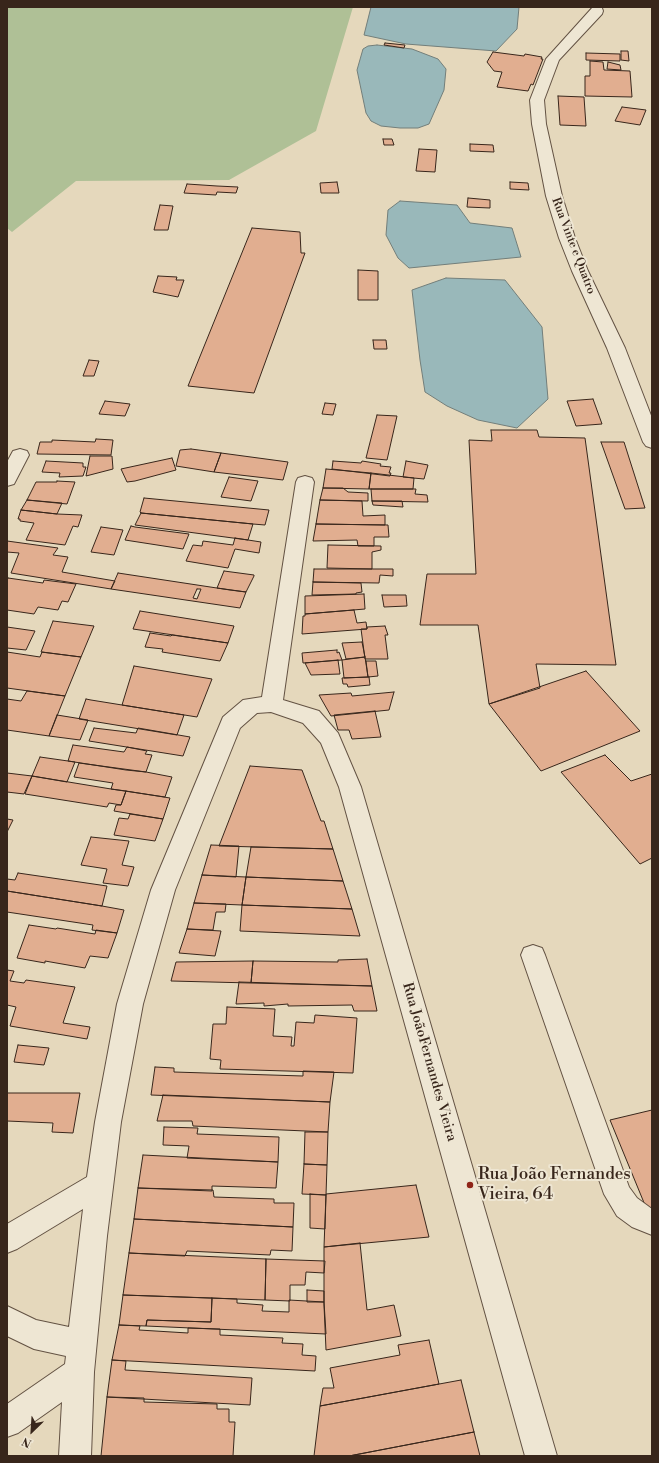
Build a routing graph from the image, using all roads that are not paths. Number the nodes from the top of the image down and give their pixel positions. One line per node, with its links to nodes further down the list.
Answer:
1 (597, 11): 2 (street, Rua Vinte e Quatro)
2 (652, 442)
3 (20, 455): 4 (street)
4 (7, 480)
5 (305, 482): 6 (street)
6 (272, 704): 8 (street); 15 (street, Rua JoãoFernandes Vieira)
7 (533, 955): 9 (street)
8 (100, 1184): 10 (street); 12 (street)
9 (652, 1222)
10 (7, 1239)
11 (7, 1321): 12 (street)
12 (80, 1358): 13 (street); 14 (street)
13 (7, 1422)
14 (75, 1456)
15 (541, 1456)

